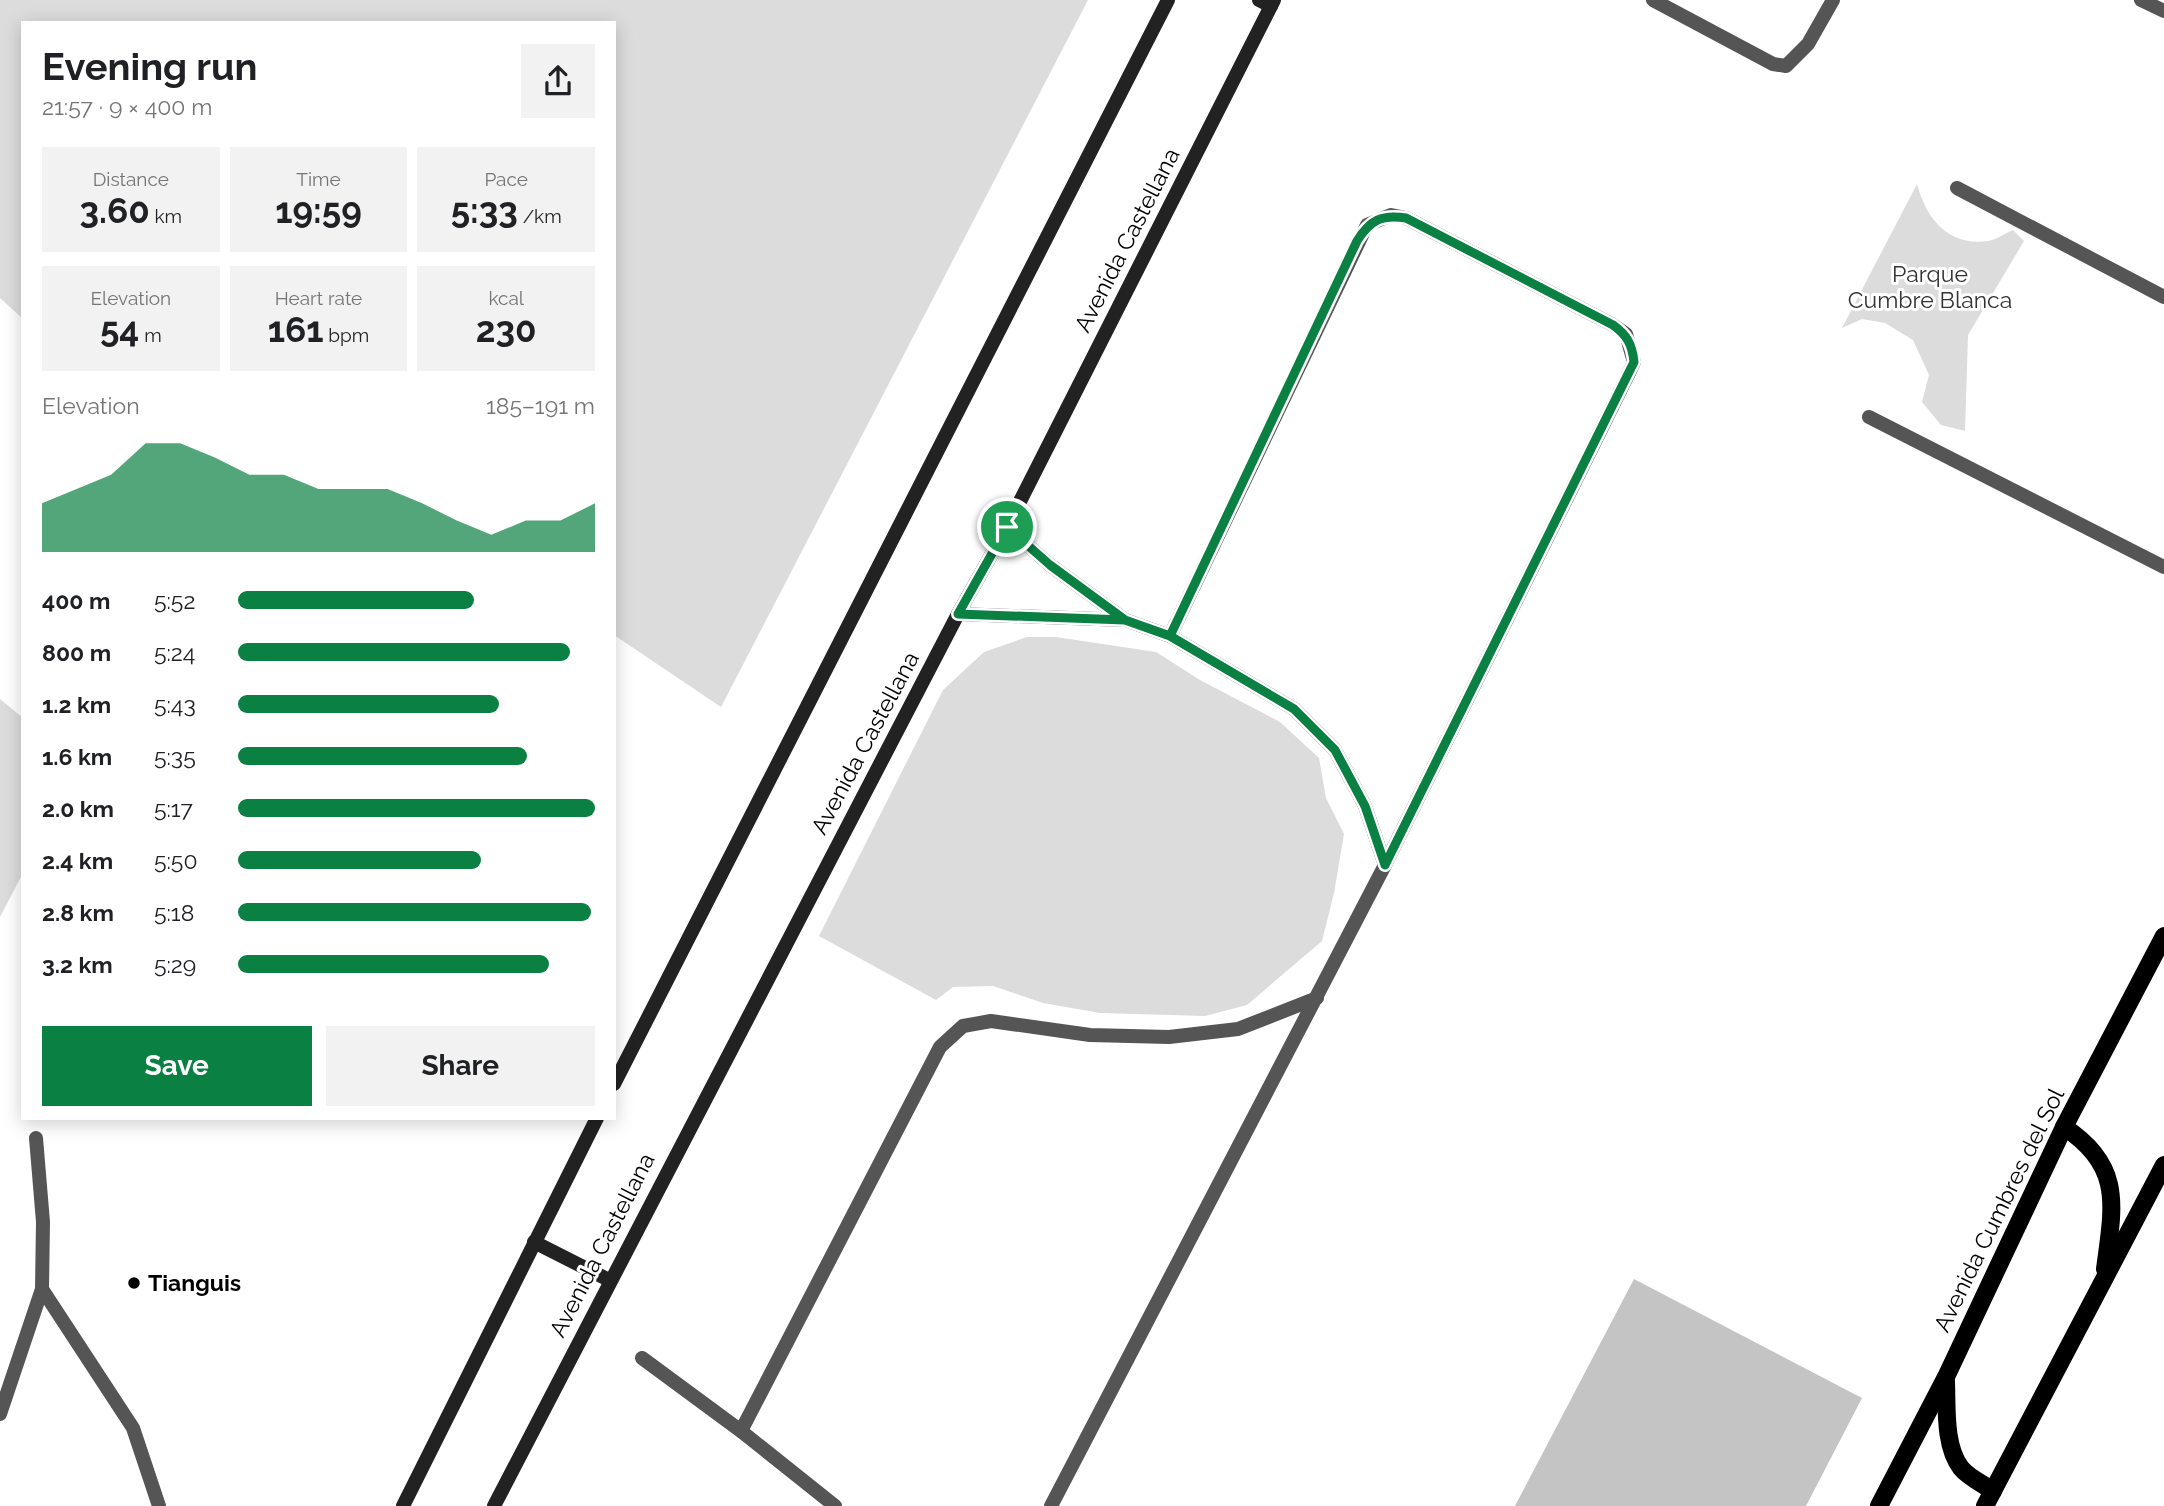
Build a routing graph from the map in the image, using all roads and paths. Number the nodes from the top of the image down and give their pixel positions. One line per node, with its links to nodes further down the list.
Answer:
1 (1168, 0): 18 (street)
2 (1653, 0): 3 (street)
3 (1833, 0)
4 (2141, 0): 6 (street)
5 (1268, 2): 10 (street, Avenida Castellana)
6 (2164, 11)
7 (1957, 188): 8 (street)
8 (2164, 297)
9 (1869, 417): 11 (street)
10 (1007, 527): 12 (street, Avenida Castellana); 13 (street)
11 (2164, 567)
12 (958, 614): 13 (street); 25 (street, Avenida Castellana)
13 (1125, 620): 14 (street)
14 (1170, 636): 15 (street); 15 (street)
15 (1385, 865): 17 (street)
16 (2164, 936): 20 (main road, Avenida Cumbres del Sol)
17 (1317, 998): 31 (street); 37 (street)
18 (616, 1080)
19 (596, 1120): 24 (street)
20 (2064, 1127): 26 (main road); 29 (main road, Avenida Cumbres del Sol)
21 (36, 1138): 27 (street)
22 (2164, 1165): 23 (main road)
23 (2160, 1184): 26 (main road)
24 (534, 1242): 25 (street); 34 (street)
25 (609, 1280): 35 (street, Avenida Castellana)
26 (2104, 1280): 32 (main road)
27 (43, 1289): 30 (street); 33 (street)
28 (642, 1359): 31 (street)
29 (1946, 1377): 32 (main road); 38 (main road, Avenida Cumbres del Sol)
30 (0, 1414)
31 (741, 1431): 36 (street)
32 (1989, 1499)
33 (159, 1506)
34 (403, 1506)
35 (494, 1506)
36 (835, 1506)
37 (1051, 1506)
38 (1879, 1506)

